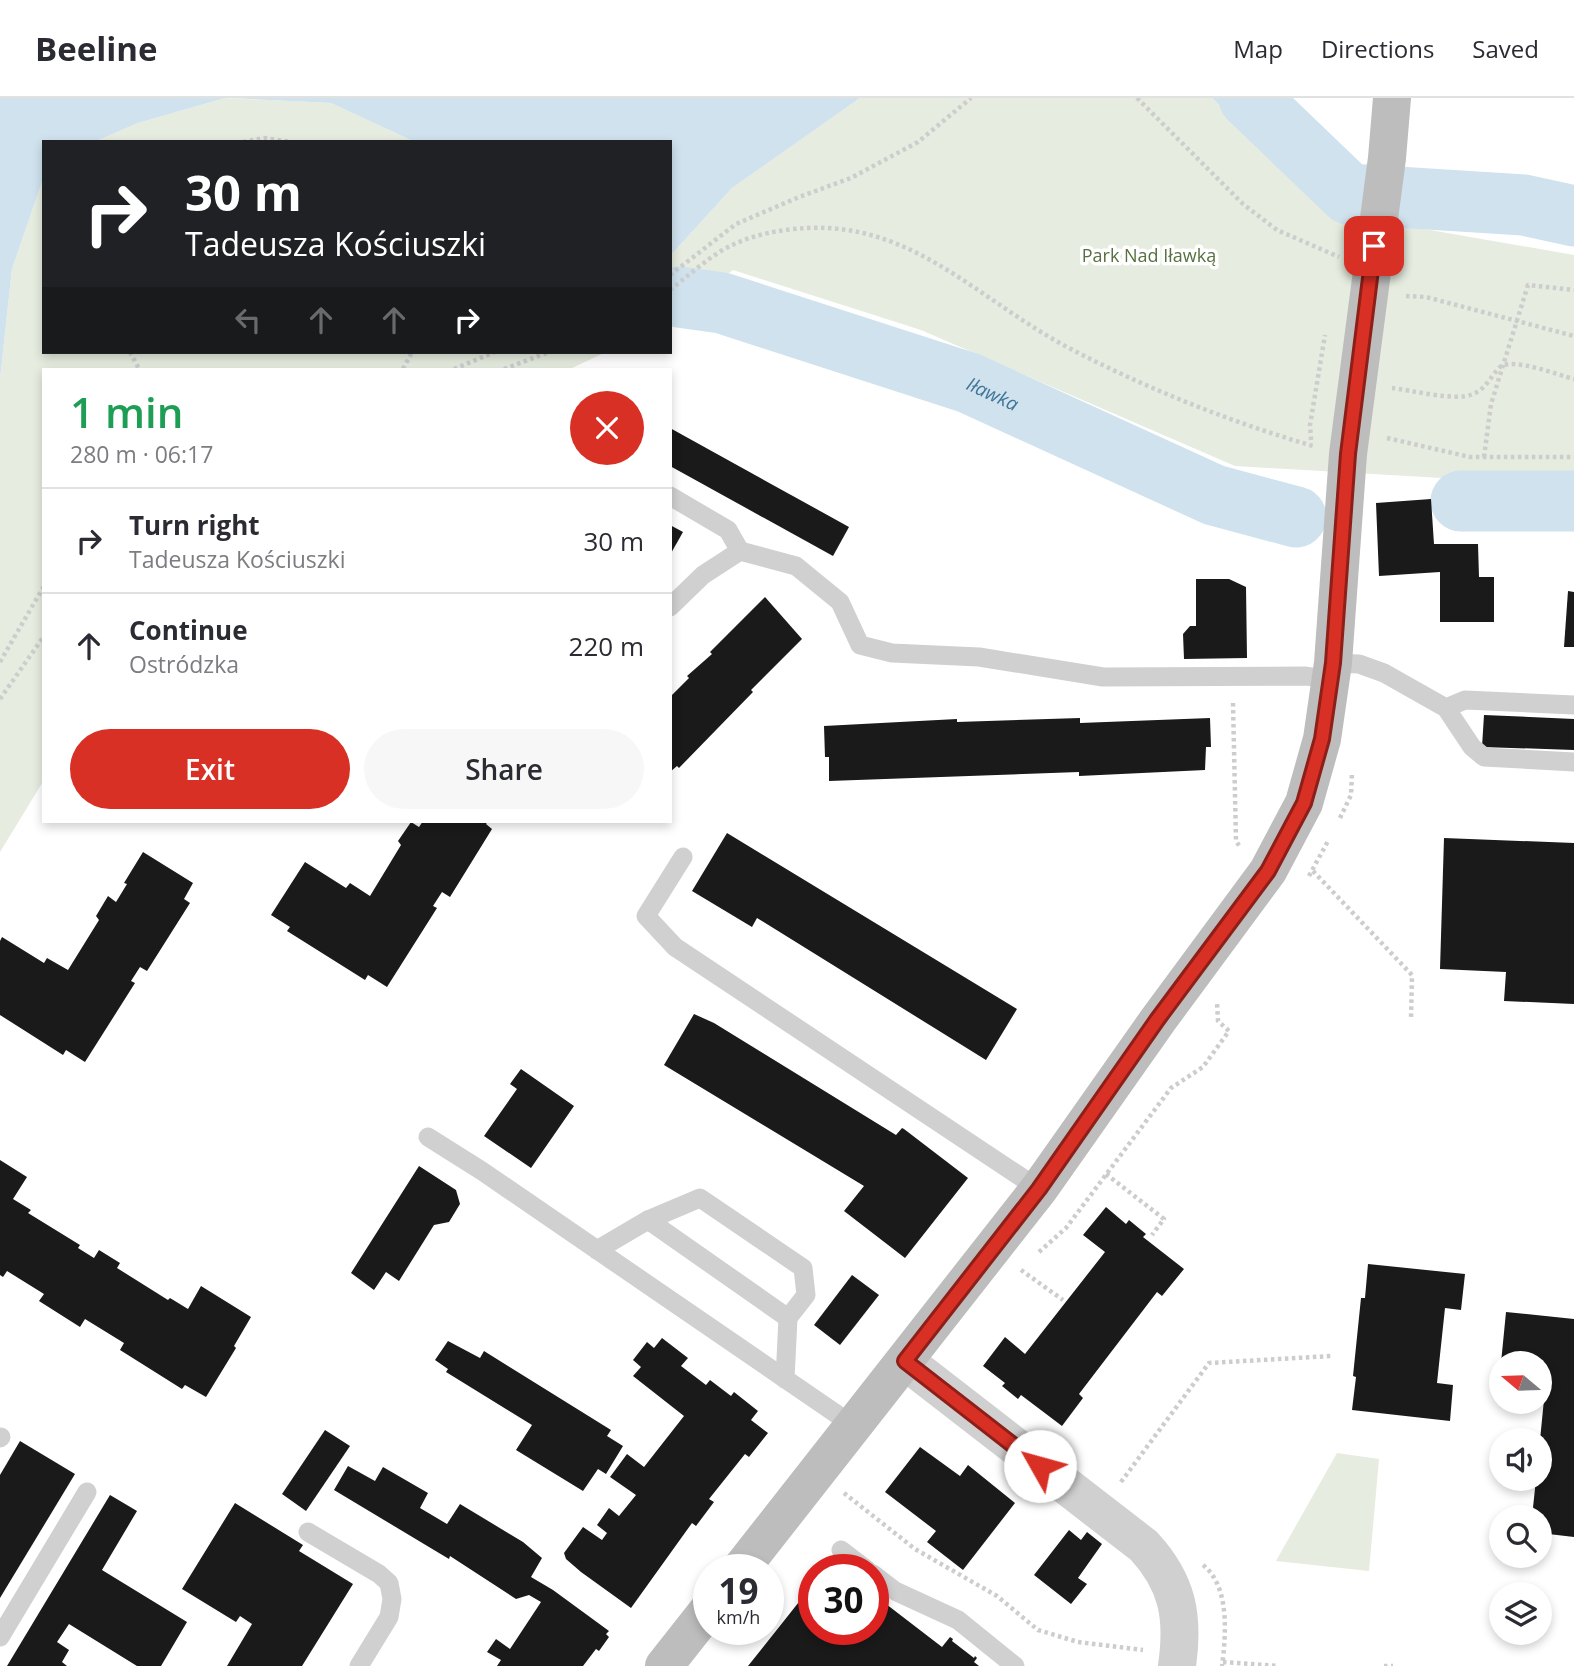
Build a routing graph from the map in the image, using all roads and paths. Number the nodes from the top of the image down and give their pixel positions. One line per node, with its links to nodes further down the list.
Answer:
1 (971, 98): 7 (path)
2 (1137, 98): 6 (path)
3 (1392, 98): 10 (main road)
4 (254, 140): 5 (path)
5 (278, 140)
6 (1346, 260)
7 (672, 273)
8 (672, 288): 21 (path)
9 (1574, 290): 11 (path)
10 (1368, 293): 11 (path); 20 (main road)
11 (1517, 321): 13 (path); 16 (path)
12 (1328, 324): 21 (path)
13 (1574, 336)
14 (490, 354): 17 (path)
15 (544, 354): 18 (path)
16 (1503, 365): 19 (path); 20 (path); 23 (path)
17 (456, 368)
18 (507, 368)
19 (1574, 379)
20 (1355, 394): 22 (main road)
21 (1311, 445): 22 (path); 22 (path)
22 (1345, 449): 23 (path); 33 (main road)
23 (1484, 457): 24 (path)
24 (1574, 457)
25 (672, 497): 26 (lane)
26 (740, 551): 30 (lane); 34 (lane)
27 (42, 590): 29 (path)
28 (42, 594): 29 (path)
29 (38, 599): 32 (path)
30 (672, 605)
31 (42, 639): 35 (path)
32 (0, 662)
33 (1331, 671): 34 (lane); 37 (lane); 45 (main road)
34 (1232, 677): 40 (path)
35 (0, 699)
36 (1574, 705): 37 (lane)
37 (1446, 708): 38 (lane)
38 (1574, 762)
39 (683, 857): 45 (lane)
40 (1246, 857)
41 (1313, 871): 42 (path)
42 (1411, 1019)
43 (428, 1137): 48 (lane)
44 (1106, 1174): 47 (path)
45 (1039, 1189): 53 (main road)
46 (648, 1220): 48 (lane); 51 (lane); 51 (lane)
47 (1152, 1235)
48 (597, 1250): 54 (lane)
49 (1020, 1269): 50 (path)
50 (1063, 1300)
51 (788, 1318): 54 (lane)
52 (1331, 1356): 56 (path)
53 (905, 1361): 55 (main road); 66 (street)
54 (785, 1379): 55 (lane)
55 (854, 1426): 61 (main road)
56 (1119, 1489)
57 (841, 1490): 66 (path)
58 (88, 1492): 65 (lane)
59 (308, 1532): 68 (lane)
60 (841, 1550): 62 (lane)
61 (753, 1554)
62 (846, 1554)
63 (889, 1586): 70 (lane)
64 (693, 1629): 69 (main road)
65 (0, 1637)
66 (1163, 1658)
67 (1223, 1662): 71 (path)
68 (359, 1666)
69 (664, 1666)
70 (1015, 1666)
71 (1278, 1666)
72 (1384, 1666): 73 (path)
73 (1393, 1666)

